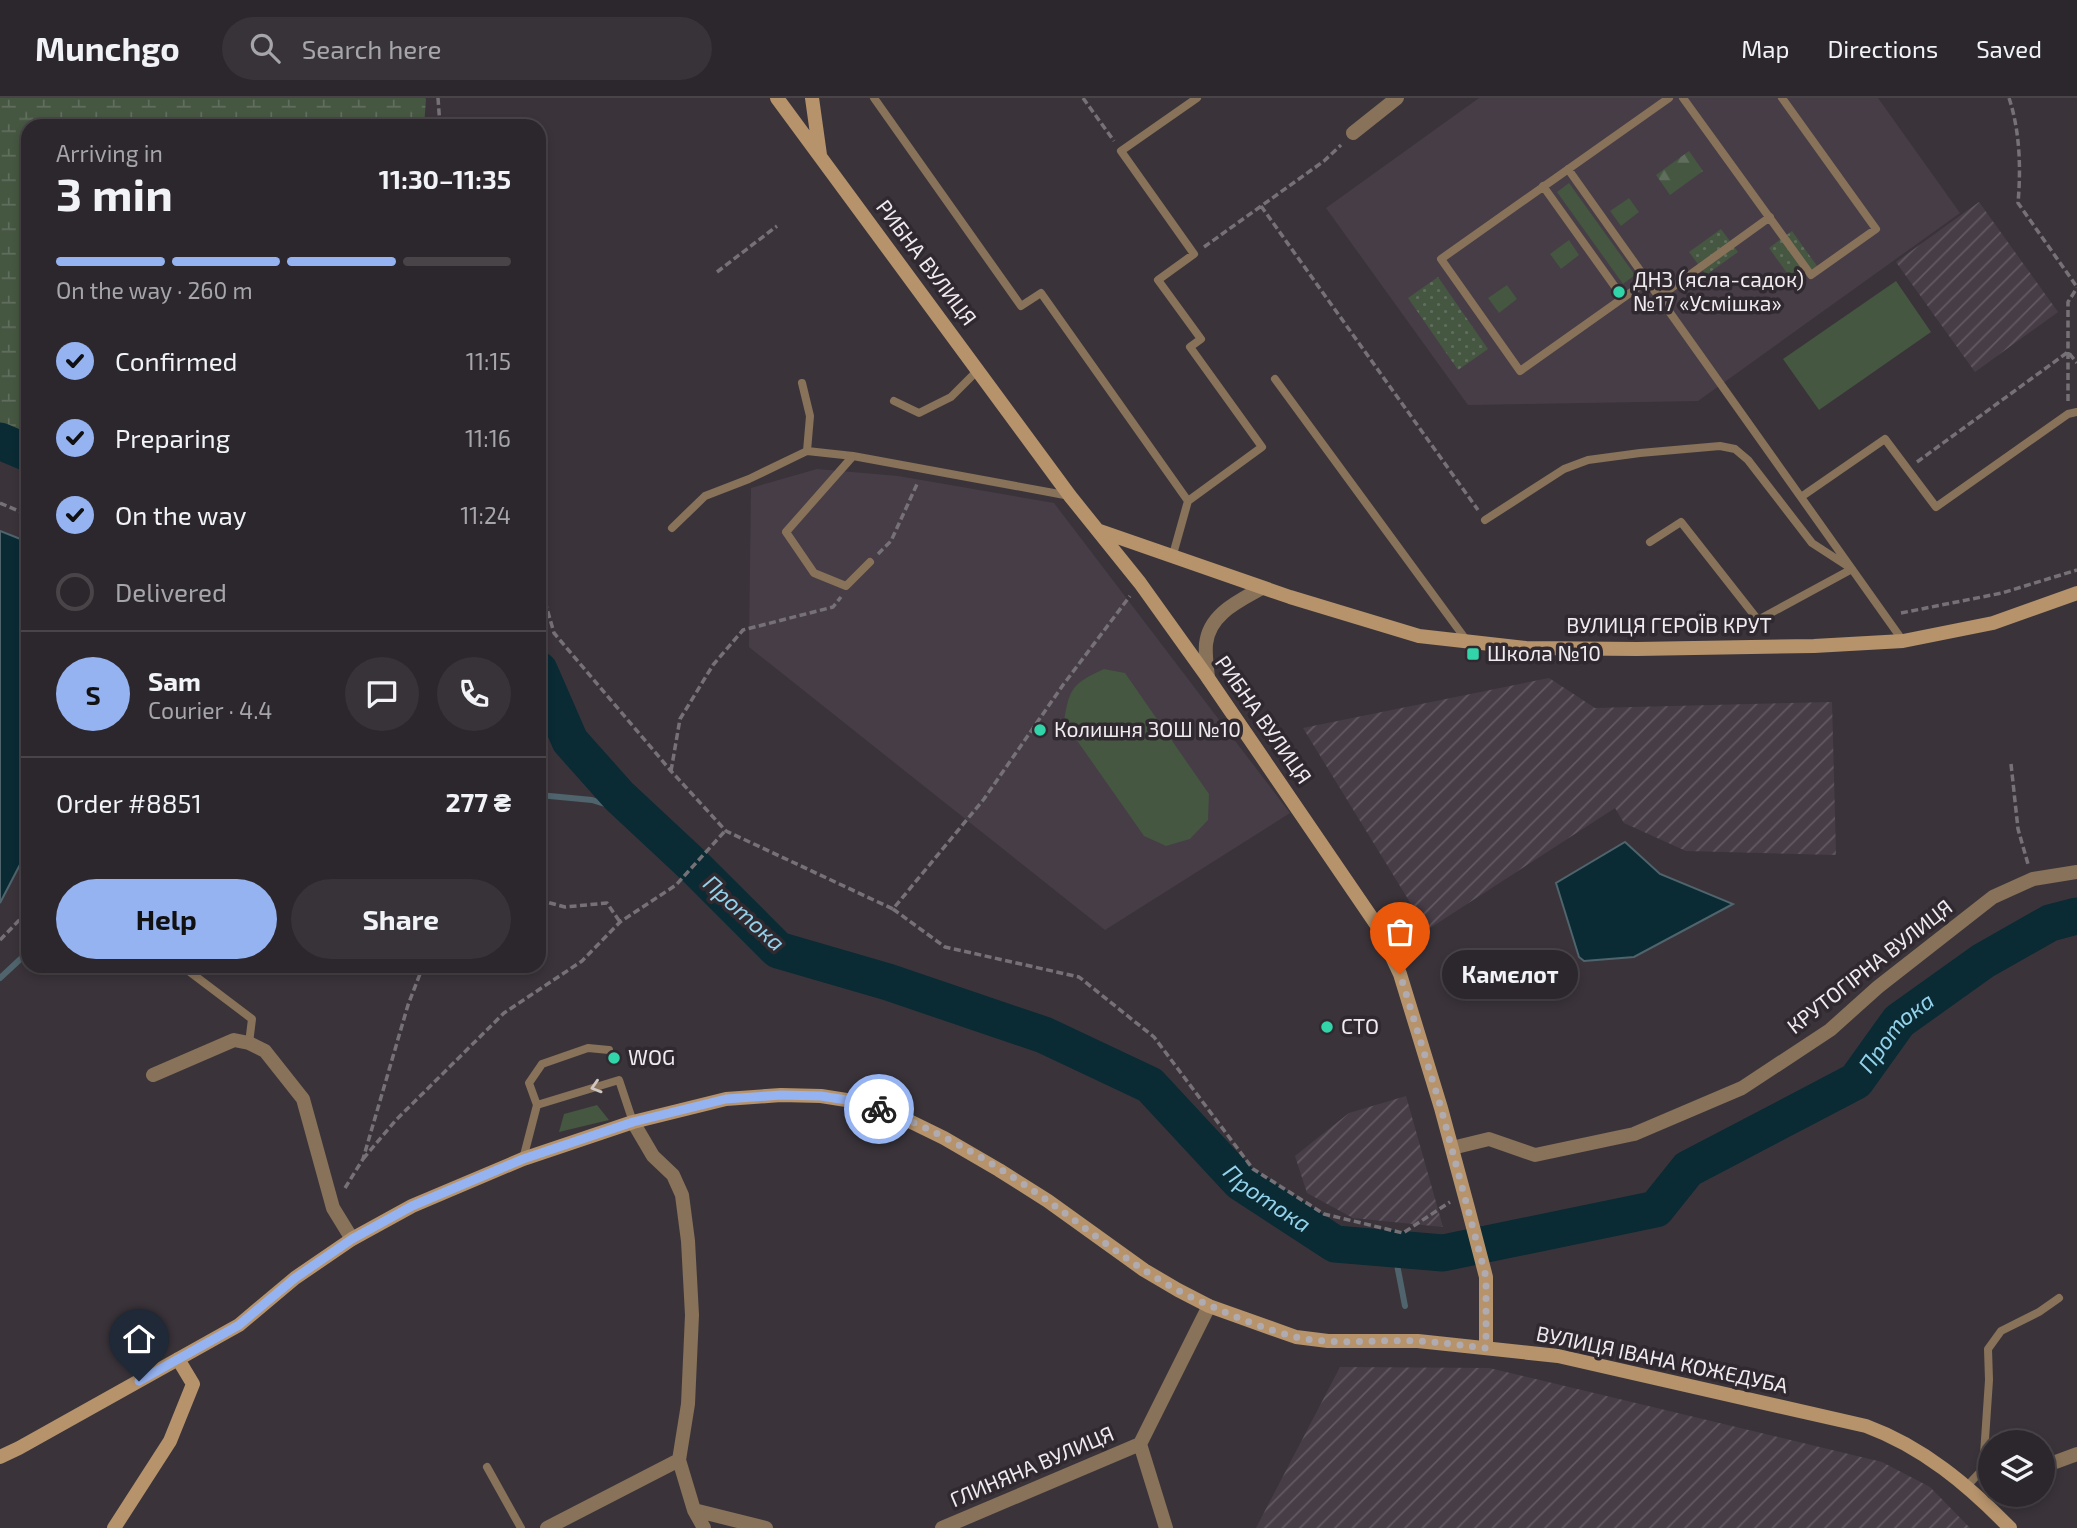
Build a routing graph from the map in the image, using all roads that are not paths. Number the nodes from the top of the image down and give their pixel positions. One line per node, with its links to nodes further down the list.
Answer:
1 (777, 98): 10 (street, РИБНА ВУЛИЦЯ)
2 (812, 98): 10 (street, РИБНА ВУЛИЦЯ)
3 (873, 98): 26 (lane)
4 (1196, 98): 26 (lane)
5 (1397, 98): 9 (street)
6 (1669, 98): 11 (lane)
7 (1684, 98): 13 (lane)
8 (1783, 98): 13 (lane)
9 (1353, 133)
10 (821, 156): 17 (street, РИБНА ВУЛИЦЯ)
11 (1568, 169): 12 (lane); 14 (lane)
12 (1543, 186): 16 (lane); 16 (lane)
13 (1770, 218): 15 (lane)
14 (1647, 281): 15 (lane); 16 (lane)
15 (1659, 297): 25 (lane)
16 (1623, 298)
17 (979, 369): 20 (lane); 24 (street, РИБНА ВУЛИЦЯ)
18 (1275, 379): 36 (lane)
19 (802, 383): 22 (lane)
20 (894, 401)
21 (2073, 413): 25 (lane)
22 (807, 451): 23 (lane); 28 (lane)
23 (852, 456): 24 (lane); 32 (lane)
24 (1070, 496): 29 (street, РИБНА ВУЛИЦЯ)
25 (1801, 497): 33 (lane)
26 (1188, 501): 31 (lane)
27 (1485, 520): 33 (lane)
28 (672, 528)
29 (1098, 530): 31 (street, ВУЛИЦЯ ГЕРОЇВ КРУТ); 38 (street, РИБНА ВУЛИЦЯ)
30 (1650, 542): 33 (lane)
31 (1172, 558): 34 (street, ВУЛИЦЯ ГЕРОЇВ КРУТ)
32 (870, 562)
33 (1852, 569): 37 (lane)
34 (1262, 588): 36 (street, ВУЛИЦЯ ГЕРОЇВ КРУТ); 38 (street)
35 (2077, 593): 37 (street, ВУЛИЦЯ ГЕРОЇВ КРУТ)
36 (1467, 641): 37 (street, ВУЛИЦЯ ГЕРОЇВ КРУТ)
37 (1903, 641)
38 (1208, 678): 46 (street, РИБНА ВУЛИЦЯ)
39 (2077, 872): 46 (street, КРУТОГІРНА ВУЛИЦЯ)
40 (191, 973): 41 (lane)
41 (249, 1043): 43 (street); 48 (street)
42 (609, 1050): 44 (lane)
43 (153, 1075)
44 (537, 1105): 45 (lane, one-way to 44); 47 (lane)
45 (633, 1122): 47 (street, ВУЛИЦЯ ІВАНА КОЖЕДУБА); 50 (street, ВУЛИЦЯ ІВАНА КОЖЕДУБА); 56 (street)
46 (1452, 1148): 51 (street, РИБНА ВУЛИЦЯ)
47 (523, 1159): 48 (street, ВУЛИЦЯ ІВАНА КОЖЕДУБА)
48 (352, 1239): 52 (street, ВУЛИЦЯ ІВАНА КОЖЕДУБА)
49 (2059, 1298): 59 (lane)
50 (1209, 1306): 51 (street, ВУЛИЦЯ ІВАНА КОЖЕДУБА); 53 (street, ГЛИНЯНА ВУЛИЦЯ)
51 (1486, 1348): 59 (street, ВУЛИЦЯ ІВАНА КОЖЕДУБА)
52 (178, 1359): 55 (street, ВУЛИЦЯ ІВАНА КОЖЕДУБА); 63 (street)
53 (1139, 1444): 68 (street, ГЛИНЯНА ВУЛИЦЯ); 69 (street, ГЛИНЯНА ВУЛИЦЯ)
54 (2077, 1454): 57 (street)
55 (0, 1457)
56 (678, 1460): 62 (street); 65 (street)
57 (2055, 1462)
58 (487, 1467): 64 (lane)
59 (1967, 1486): 60 (street, ВУЛИЦЯ ІВАНА КОЖЕДУБА)
60 (1978, 1492)
61 (1996, 1507): 70 (street, ВУЛИЦЯ ІВАНА КОЖЕДУБА)
62 (694, 1510): 66 (street); 67 (street)
63 (114, 1528)
64 (521, 1528)
65 (547, 1528)
66 (704, 1528)
67 (766, 1528)
68 (942, 1528)
69 (1166, 1528)
70 (2010, 1528)

